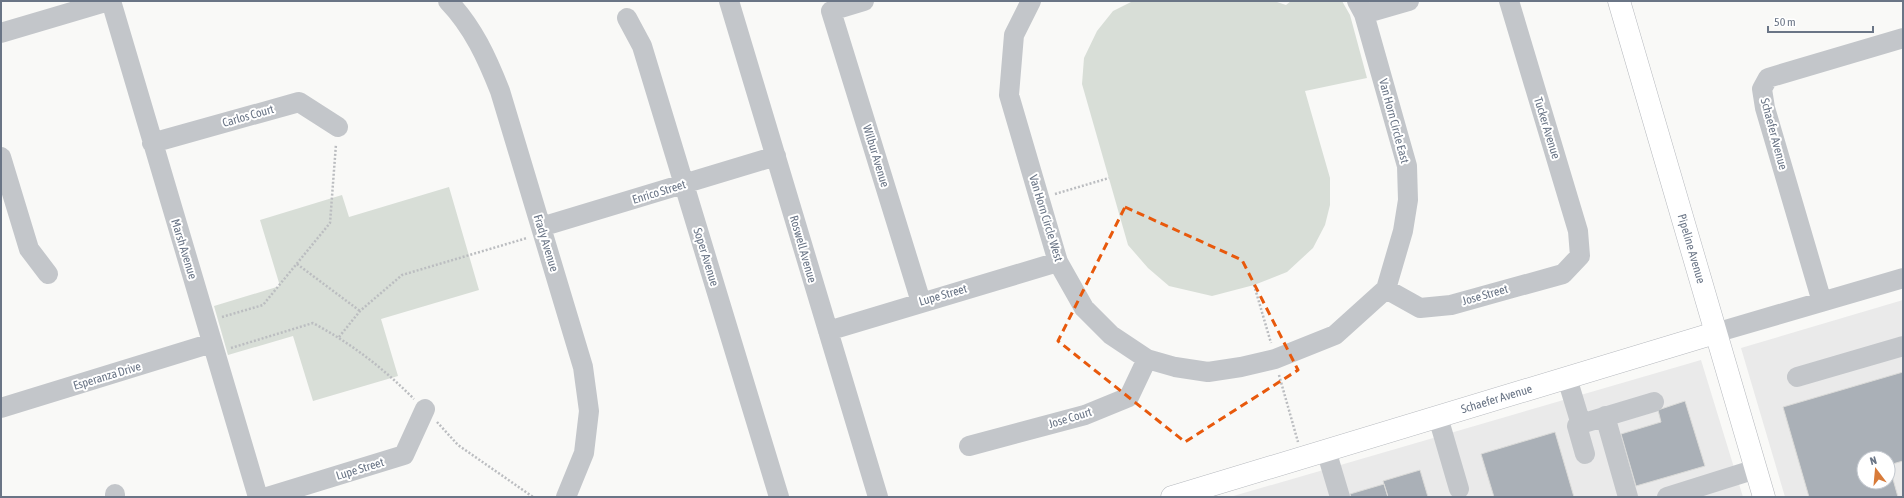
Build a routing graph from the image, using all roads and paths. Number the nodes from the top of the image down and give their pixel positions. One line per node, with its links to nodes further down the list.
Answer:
1 (110, 1): 11 (street); 14 (street, Marsh Avenue)
2 (448, 1): 20 (street, Frady Avenue)
3 (729, 1): 15 (street, Roswell Avenue)
4 (864, 1): 27 (street, Wilbur Avenue)
5 (1031, 1): 19 (street, Van Horn Circle West)
6 (1409, 1): 9 (street)
7 (1509, 1): 21 (street, Tucker Avenue)
8 (1619, 1): 32 (main road, Pipeline Avenue)
9 (1361, 8): 26 (street, Van Horn Circle East)
10 (627, 18): 18 (street, Soper Avenue)
11 (1, 33)
12 (1903, 38): 28 (street, Schaefer Avenue)
13 (338, 127): 14 (street, Carlos Court); 23 (path)
14 (152, 143): 35 (street, Marsh Avenue)
15 (776, 156): 18 (street, Enrico Street); 31 (street, Roswell Avenue)
16 (1, 157): 24 (street)
17 (1109, 178): 19 (path)
18 (684, 184): 20 (street, Enrico Street); 55 (street, Soper Avenue)
19 (1040, 198): 22 (street, Van Horn Circle West)
20 (542, 230): 29 (path); 54 (street, Frady Avenue)
21 (1580, 256): 26 (street, Jose Street)
22 (1058, 262): 27 (street, Lupe Street); 36 (street, Van Horn Circle West)
23 (297, 264): 29 (path); 30 (path)
24 (48, 274)
25 (1903, 278): 28 (street, Schaefer Avenue)
26 (1386, 289): 36 (street, Van Horn Circle West)
27 (921, 302): 31 (street, Lupe Street)
28 (1822, 302): 32 (street, Schaefer Avenue)
29 (360, 311): 33 (path)
30 (217, 318)
31 (828, 331): 56 (street, Roswell Avenue)
32 (1715, 333): 38 (main road, Schaefer Avenue); 48 (main road, Pipeline Avenue)
33 (339, 337): 35 (path); 41 (path)
34 (1903, 346): 37 (street)
35 (214, 348): 40 (street, Esperanza Drive); 51 (street, Marsh Avenue)
36 (1147, 359): 45 (street, Jose Court)
37 (1797, 377)
38 (1567, 378): 43 (main road, Schaefer Avenue); 44 (street)
39 (1654, 402): 42 (street)
40 (1, 408)
41 (425, 409): 52 (street, Lupe Street); 53 (path)
42 (1606, 416): 44 (street); 58 (street)
43 (1438, 417): 46 (main road, Schaefer Avenue); 49 (street)
44 (1580, 422): 47 (street)
45 (969, 446)
46 (1326, 450): 50 (main road, Schaefer Avenue); 57 (street)
47 (1585, 454)
48 (1756, 468): 59 (street); 60 (main road, Pipeline Avenue)
49 (1459, 490)
50 (1184, 495)
51 (258, 497)
52 (266, 497)
53 (533, 497)
54 (566, 497)
55 (779, 497)
56 (878, 497)
57 (1340, 497)
58 (1628, 497)
59 (1667, 497)
60 (1764, 497)

